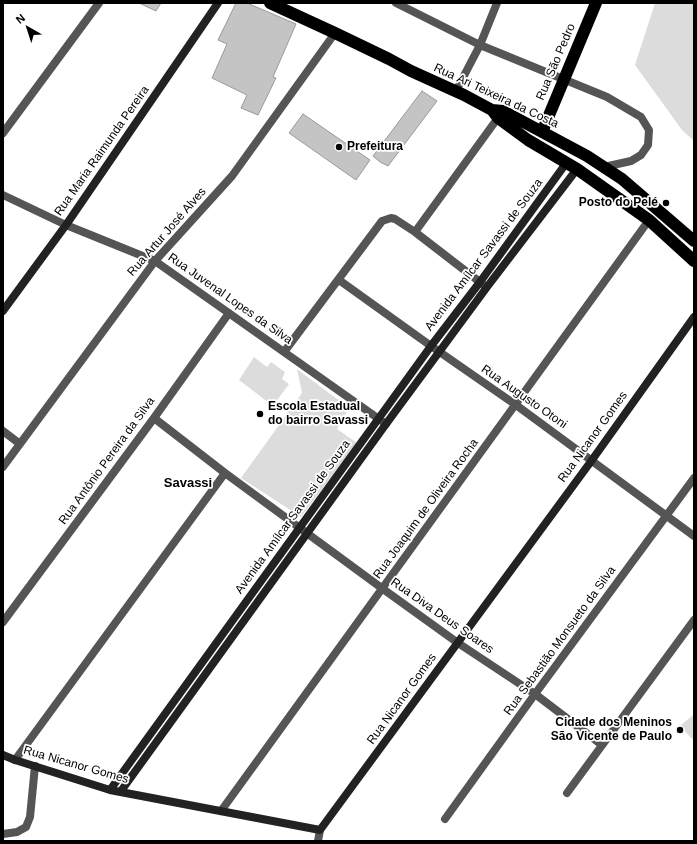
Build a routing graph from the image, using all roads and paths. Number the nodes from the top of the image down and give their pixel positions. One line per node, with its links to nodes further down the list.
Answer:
1 (99, 3): 13 (street)
2 (218, 3): 18 (street, Rua Maria Raimunda Pereira)
3 (270, 3): 7 (highway, Rua Ari Teixeira da Costa)
4 (497, 3): 8 (street)
5 (596, 3): 9 (highway, Rua São Pedro)
6 (399, 4): 8 (street)
7 (335, 33): 10 (highway, Rua Ari Teixeira da Costa); 21 (street, Rua Artur José Alves)
8 (480, 45): 9 (street); 10 (street)
9 (564, 80): 12 (highway, Rua São Pedro); 15 (street)
10 (456, 91): 11 (highway, Rua Ari Teixeira da Costa)
11 (498, 113): 12 (highway, Rua Ari Teixeira da Costa); 14 (highway); 19 (street)
12 (542, 132): 15 (highway, Rua Ari Teixeira da Costa)
13 (3, 133)
14 (572, 165): 17 (highway); 24 (street, Avenida Amílcar Savassi de Souza); 25 (street, Avenida Amílcar Savassi de Souza)
15 (604, 167): 20 (highway, Rua Ari Teixeira da Costa)
16 (3, 195): 18 (street, Rua Juvenal Lopes da Silva)
17 (649, 220): 22 (highway); 32 (street, Rua Joaquim de Oliveira Rocha)
18 (66, 225): 21 (street, Rua Juvenal Lopes da Silva); 26 (street, Rua Maria Raimunda Pereira)
19 (415, 232): 23 (street); 24 (street)
20 (694, 241)
21 (155, 261): 27 (street, Rua Juvenal Lopes da Silva); 37 (street, Rua Artur José Alves)
22 (694, 261)
23 (339, 280): 29 (street, Rua Augusto Otoni); 30 (street)
24 (480, 282): 25 (street); 29 (street, Avenida Amílcar Savassi de Souza)
25 (487, 287): 31 (street, Avenida Amílcar Savassi de Souza)
26 (3, 311)
27 (229, 313): 30 (street, Rua Juvenal Lopes da Silva); 33 (street, Rua Antônio Pereira da Silva)
28 (694, 317): 38 (street, Rua Nicanor Gomes)
29 (431, 346): 31 (street, Rua Augusto Otoni); 34 (street, Avenida Amílcar Savassi de Souza)
30 (284, 352): 34 (street, Rua Juvenal Lopes da Silva)
31 (440, 352): 32 (street, Rua Augusto Otoni); 35 (street, Avenida Amílcar Savassi de Souza)
32 (516, 405): 38 (street, Rua Augusto Otoni); 46 (street, Rua Joaquim de Oliveira Rocha)
33 (154, 418): 40 (street, Rua Diva Deus Soares); 48 (street, Rua Antônio Pereira da Silva)
34 (379, 419): 35 (street, Rua Juvenal Lopes da Silva); 43 (street, Avenida Amílcar Savassi de Souza)
35 (386, 424): 44 (street, Avenida Amílcar Savassi de Souza)
36 (3, 431): 37 (street)
37 (20, 444): 39 (street, Rua Artur José Alves)
38 (592, 460): 42 (street, Rua Augusto Otoni); 49 (street, Rua Nicanor Gomes)
39 (3, 467)
40 (225, 473): 43 (street, Rua Diva Deus Soares); 53 (street)
41 (694, 478): 42 (street, Rua Sebastião Monsueto da Silva)
42 (667, 516): 45 (street, Rua Augusto Otoni); 50 (street, Rua Sebastião Monsueto da Silva)
43 (300, 527): 44 (street, Rua Diva Deus Soares); 55 (street, Avenida Amílcar Savassi de Souza)
44 (308, 533): 46 (street, Rua Diva Deus Soares); 56 (street, Avenida Amílcar Savassi de Souza)
45 (694, 536)
46 (382, 589): 49 (street, Rua Diva Deus Soares); 58 (street, Rua Joaquim de Oliveira Rocha)
47 (694, 620): 51 (street)
48 (3, 622)
49 (458, 643): 50 (street, Rua Diva Deus Soares); 60 (street, Rua Nicanor Gomes)
50 (535, 694): 51 (street, Rua Diva Deus Soares); 59 (street, Rua Sebastião Monsueto da Silva)
51 (602, 745): 57 (street)
52 (3, 755): 53 (street, Rua Nicanor Gomes)
53 (14, 760): 54 (street, Rua Nicanor Gomes)
54 (35, 766): 55 (street, Rua Nicanor Gomes); 61 (street)
55 (110, 790): 56 (street, Rua Nicanor Gomes)
56 (121, 791): 58 (street, Rua Nicanor Gomes)
57 (567, 793)
58 (221, 811): 60 (street, Rua Nicanor Gomes)
59 (445, 819)
60 (320, 830): 62 (street)
61 (3, 834)
62 (318, 841)

